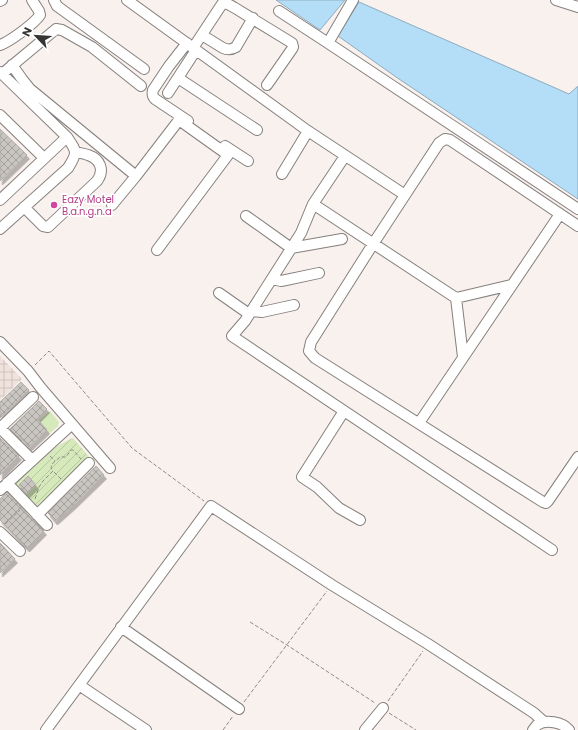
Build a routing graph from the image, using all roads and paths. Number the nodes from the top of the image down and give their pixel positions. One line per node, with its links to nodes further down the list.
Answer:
1 (32, 0): 11 (street)
2 (54, 0): 14 (street)
3 (127, 0): 12 (street)
4 (353, 0): 10 (street)
5 (556, 0): 6 (street)
6 (578, 7)
7 (279, 11): 10 (street)
8 (253, 18): 9 (street); 9 (street); 17 (street)
9 (202, 35): 12 (street)
10 (328, 43): 35 (street)
11 (0, 45)
12 (192, 47): 16 (street); 22 (street); 27 (street)
13 (12, 65): 15 (street); 18 (street); 29 (street)
14 (144, 69)
15 (1, 73): 23 (street)
16 (178, 78): 19 (street); 21 (street)
17 (267, 85)
18 (141, 86)
19 (168, 93)
20 (0, 115): 26 (street)
21 (257, 130)
22 (308, 131): 25 (street); 28 (street)
23 (67, 137): 24 (street); 26 (street)
24 (75, 152): 34 (street); 34 (street)
25 (346, 156): 30 (street); 32 (street)
26 (44, 158): 31 (street)
27 (248, 161)
28 (282, 174)
29 (136, 176): 33 (street); 43 (street)
30 (405, 195): 36 (street); 41 (street)
31 (0, 200)
32 (314, 204): 41 (street); 42 (street)
33 (112, 205)
34 (24, 207): 39 (street)
35 (578, 209)
36 (560, 214): 38 (street); 46 (street)
37 (246, 216): 42 (street)
38 (578, 226)
39 (0, 229)
40 (342, 239): 42 (street)
41 (373, 244): 48 (street); 56 (street)
42 (291, 248): 45 (street)
43 (157, 250)
44 (319, 272): 45 (street)
45 (272, 279): 50 (street)
46 (512, 285): 48 (street); 52 (street)
47 (219, 293): 50 (street)
48 (456, 298): 52 (street)
49 (294, 305): 50 (street)
50 (250, 312): 55 (street)
51 (0, 342): 53 (street)
52 (463, 357): 56 (street)
53 (28, 371): 57 (street); 66 (path)
54 (33, 397): 58 (street)
55 (344, 411): 68 (street); 71 (street)
56 (419, 423): 59 (street)
57 (72, 424): 60 (street); 62 (street)
58 (0, 428): 60 (street)
59 (578, 457)
60 (32, 460): 65 (street)
61 (88, 464): 63 (path); 64 (street)
62 (110, 468)
63 (54, 471): 64 (path); 67 (path)
64 (67, 485): 67 (street)
65 (3, 487): 67 (street)
66 (211, 506): 73 (street); 75 (street)
67 (31, 509): 69 (street); 70 (path)
68 (360, 520)
69 (47, 525)
70 (3, 528): 72 (street)
71 (552, 550)
72 (20, 551)
73 (332, 585): 76 (path); 77 (street)
74 (250, 622): 76 (path)
75 (121, 627): 78 (street); 80 (street)
76 (287, 644): 79 (path); 80 (path)
77 (428, 644): 79 (path); 81 (street)
78 (79, 685): 82 (street); 83 (street)
79 (383, 708): 85 (street); 86 (path)
80 (239, 709): 84 (path)
81 (544, 722): 87 (street); 88 (street)
82 (46, 730)
83 (146, 730)
84 (223, 730)
85 (365, 730)
86 (416, 730)
87 (533, 730)
88 (569, 730)

